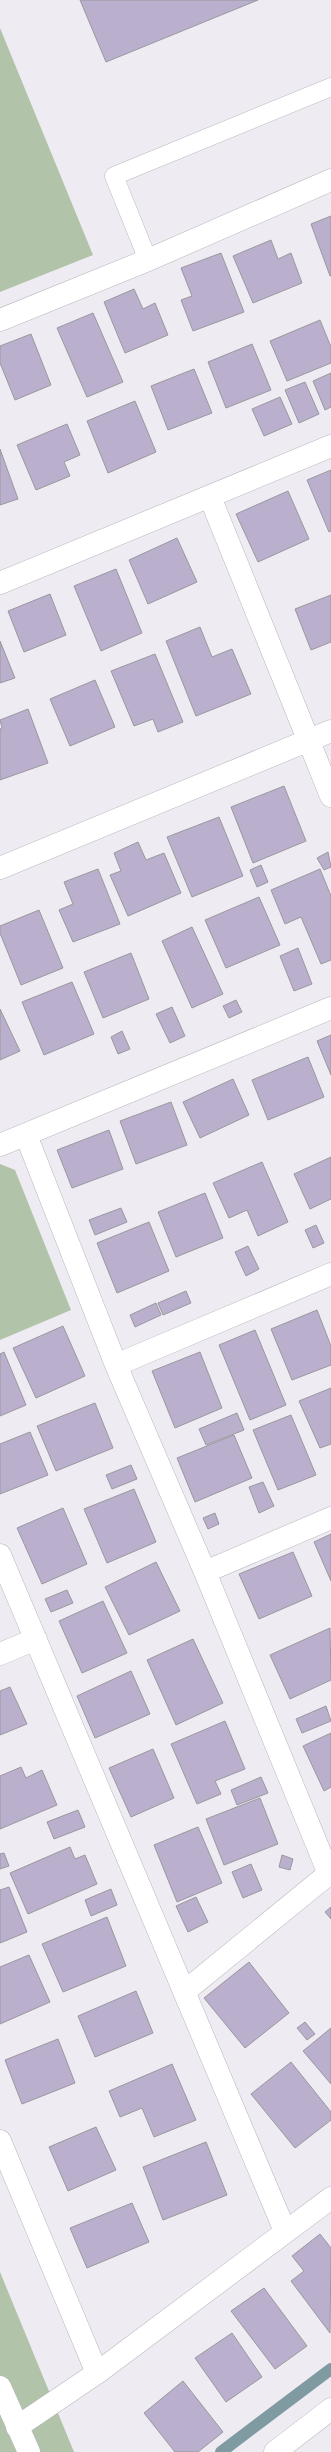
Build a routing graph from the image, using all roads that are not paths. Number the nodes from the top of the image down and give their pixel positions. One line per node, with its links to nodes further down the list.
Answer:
1 (331, 88): 3 (lane)
2 (331, 180): 3 (street)
3 (148, 260): 4 (street)
4 (0, 320)
5 (331, 446): 6 (street)
6 (210, 497): 7 (street); 9 (street)
7 (0, 583)
8 (331, 731): 9 (street)
9 (308, 741): 10 (street); 11 (street)
10 (331, 796)
11 (0, 868)
12 (331, 1008): 13 (street)
13 (26, 1135): 14 (street); 16 (street)
14 (0, 1145)
15 (331, 1274): 16 (street)
16 (116, 1365): 19 (street)
17 (331, 1518): 19 (street)
18 (0, 1555): 20 (street)
19 (205, 1572): 22 (street)
20 (36, 1639): 21 (street); 23 (street)
21 (0, 1654)
22 (330, 1873): 23 (street)
23 (184, 1992): 26 (street)
24 (0, 2142): 27 (street)
25 (331, 2198): 26 (street)
26 (285, 2231): 27 (street)
27 (98, 2373): 30 (street)
28 (0, 2387): 30 (street)
29 (331, 2409): 32 (street)
30 (17, 2427): 31 (street)
31 (29, 2452)
32 (275, 2452)

